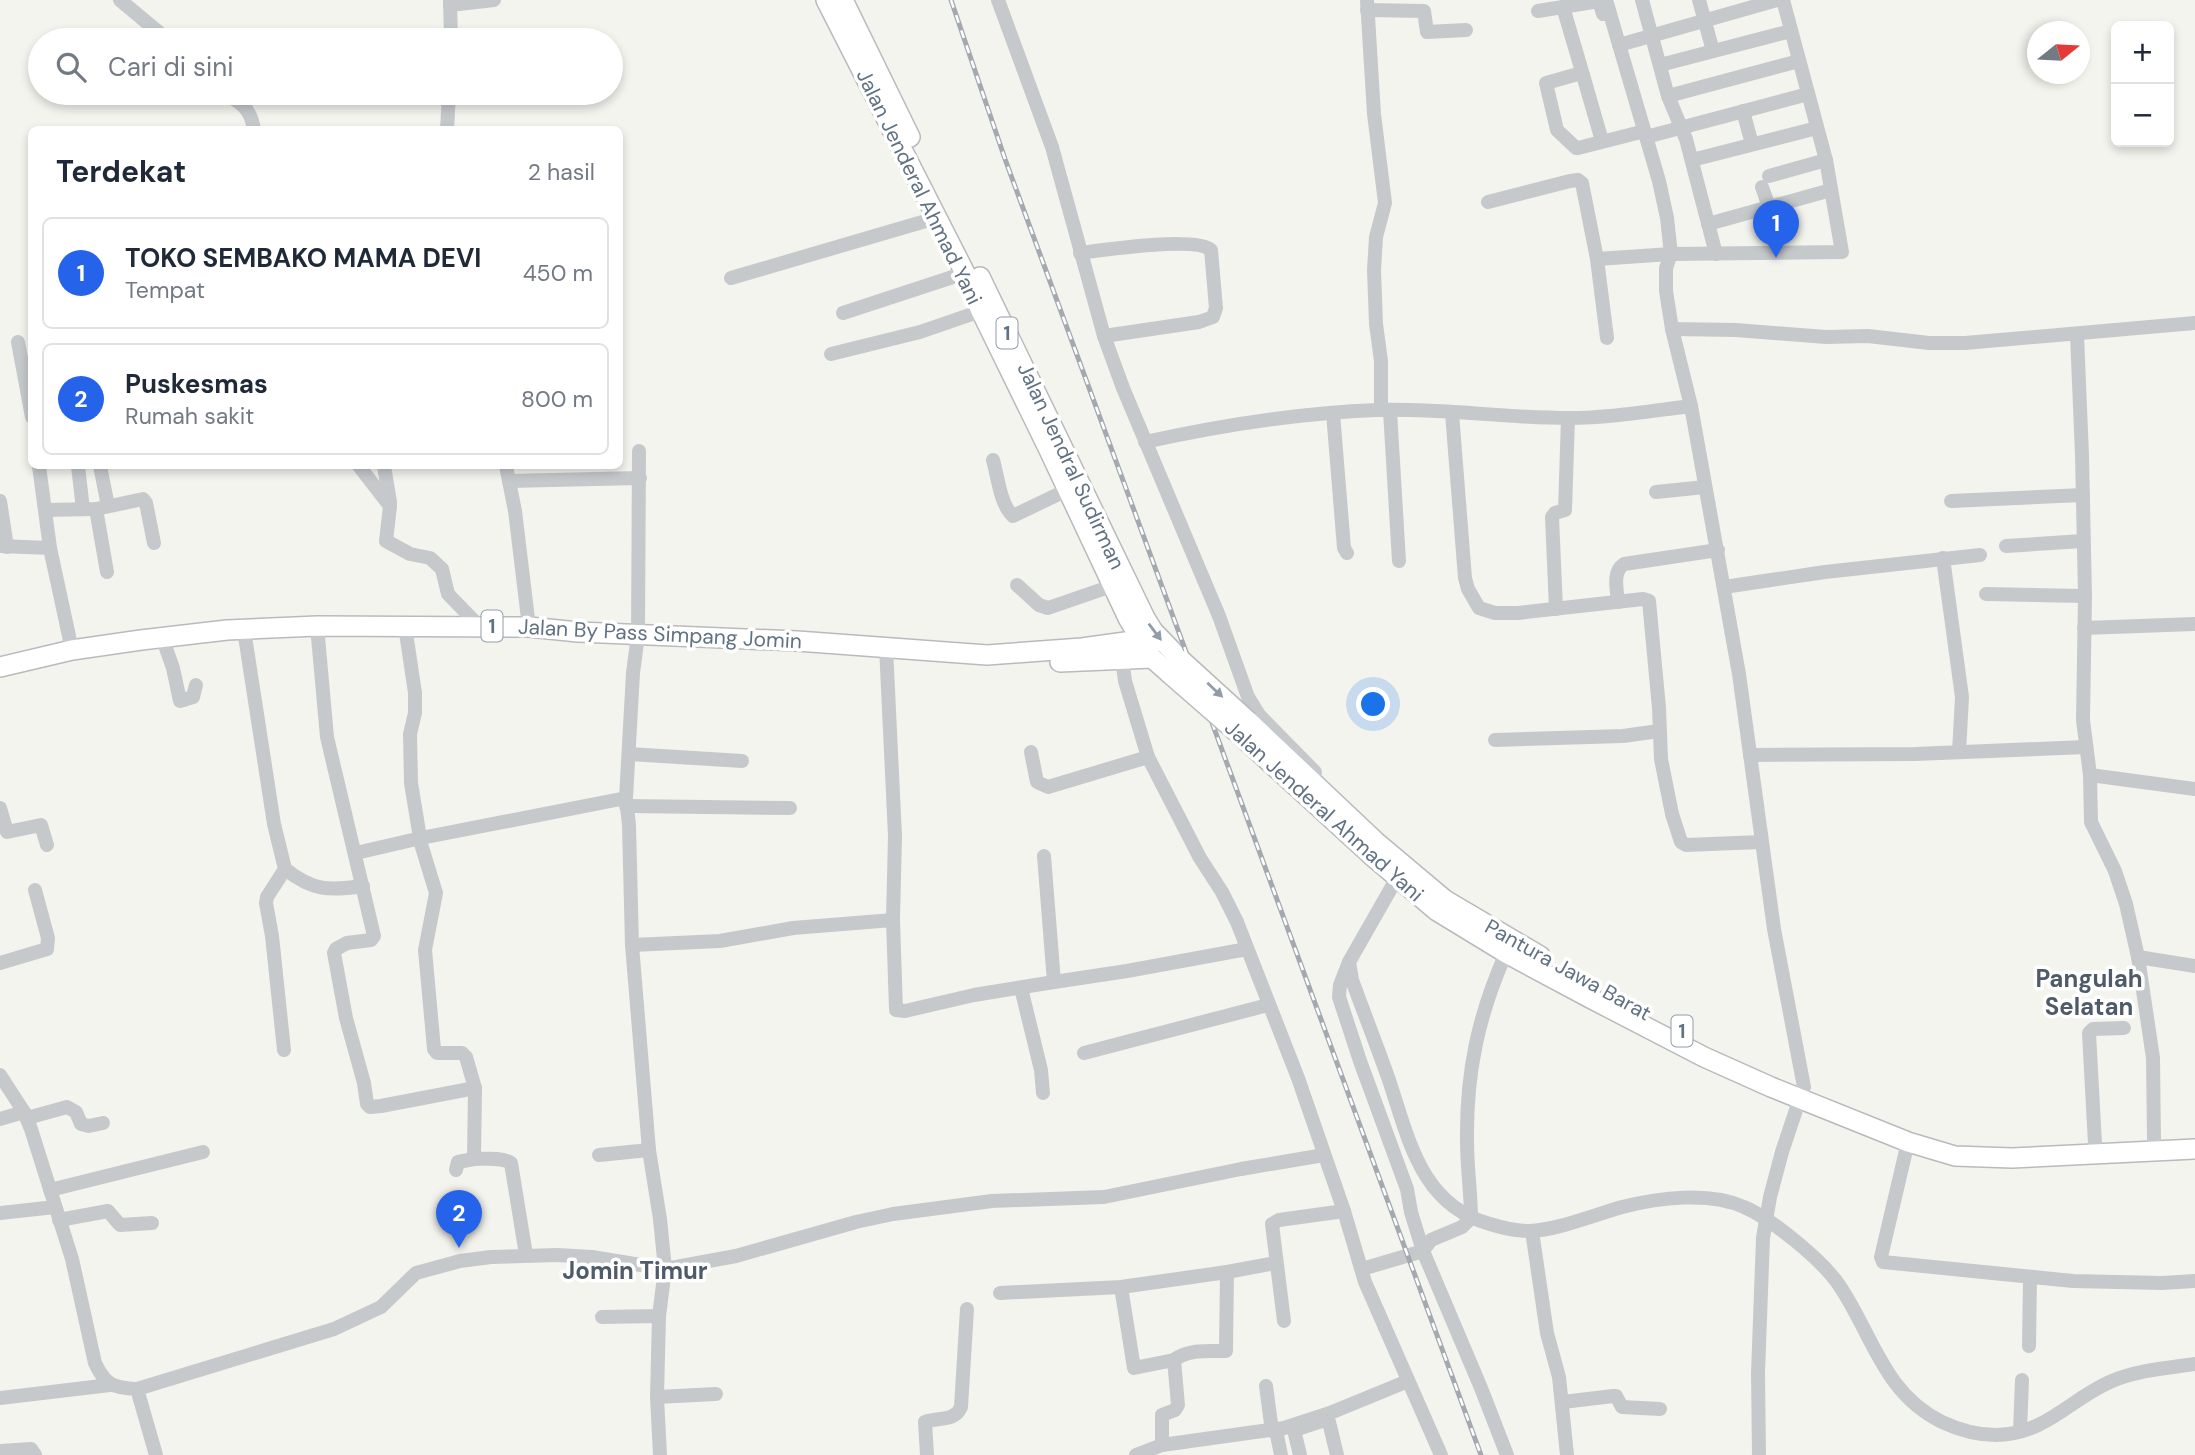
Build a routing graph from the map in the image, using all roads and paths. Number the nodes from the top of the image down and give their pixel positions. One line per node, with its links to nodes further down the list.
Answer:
1 (120, 0): 17 (street)
2 (494, 0): 11 (street)
3 (826, 0): 44 (highway, Jalan Jenderal Ahmad Yani / 1)
4 (843, 0): 124 (highway, Jalan Jendral Sudirman / 1, one-way to 124)
5 (998, 0): 47 (street)
6 (1606, 0): 22 (street)
7 (1699, 0): 16 (street)
8 (1777, 0): 16 (street)
9 (1783, 0): 20 (street)
10 (1644, 1): 21 (street)
11 (450, 3): 18 (street)
12 (1367, 5): 13 (street); 64 (street)
13 (1424, 6): 19 (street)
14 (1563, 7): 15 (street); 26 (street); 36 (street)
15 (1538, 11)
16 (1704, 20): 21 (street); 23 (street)
17 (154, 28)
18 (451, 28)
19 (1466, 30)
20 (1791, 31): 23 (street); 24 (street)
21 (1651, 35): 22 (street); 25 (street)
22 (1619, 46): 36 (street)
23 (1713, 51): 25 (street)
24 (1800, 61): 27 (street); 28 (street)
25 (1660, 65): 28 (street)
26 (1583, 75): 37 (street); 37 (street)
27 (1808, 94): 31 (street); 35 (street)
28 (1668, 96): 34 (street)
29 (243, 105): 32 (street)
30 (448, 105): 33 (street)
31 (1743, 111): 34 (street); 38 (street)
32 (253, 126)
33 (447, 126)
34 (1680, 128): 36 (street); 39 (street)
35 (1817, 128): 38 (street); 40 (street)
36 (1643, 137): 37 (street); 48 (street)
37 (1602, 141)
38 (1752, 144): 39 (street)
39 (1692, 160): 45 (street)
40 (1826, 160): 41 (street); 43 (street)
41 (1831, 191): 43 (street); 46 (street)
42 (1488, 202): 50 (street)
43 (1769, 207): 45 (street); 46 (street)
44 (936, 218): 51 (highway, Jalan Jenderal Ahmad Yani / 1); 52 (street)
45 (1708, 224): 49 (street)
46 (1777, 252): 49 (street)
47 (1080, 253): 58 (street); 58 (street)
48 (1671, 254): 49 (street); 50 (street); 56 (street)
49 (1716, 254)
50 (1597, 259): 59 (street)
51 (965, 273): 53 (highway, Jalan Jenderal Ahmad Yani / 1); 54 (street)
52 (730, 278)
53 (981, 311): 61 (street); 80 (highway, Jalan Jenderal Ahmad Yani / 1)
54 (843, 313)
55 (2195, 323): 57 (street)
56 (1672, 329): 57 (street); 63 (street)
57 (2077, 335): 82 (street)
58 (1104, 336): 68 (street)
59 (1606, 338)
60 (18, 342): 62 (street)
61 (831, 354)
62 (27, 362)
63 (1690, 407): 67 (street); 79 (street)
64 (1386, 410): 65 (street); 66 (street); 97 (street)
65 (1333, 412): 68 (street); 94 (street)
66 (1452, 413): 67 (street); 105 (street)
67 (1568, 418): 105 (street)
68 (1145, 442): 142 (street)
69 (639, 452): 77 (street)
70 (993, 460): 80 (street)
71 (39, 469): 87 (street)
72 (79, 469): 86 (street)
73 (100, 469): 86 (street)
74 (361, 469): 85 (street)
75 (384, 469): 85 (street)
76 (507, 469): 78 (street)
77 (640, 478): 78 (street); 114 (street)
78 (509, 481): 111 (street)
79 (1705, 487): 81 (street); 93 (street)
80 (1067, 490): 100 (highway, Jalan Jenderal Ahmad Yani / 1)
81 (1656, 492)
82 (2083, 495): 84 (street); 88 (street)
83 (0, 501): 91 (street)
84 (1951, 501)
85 (390, 506): 110 (street)
86 (95, 508): 87 (street); 89 (street); 98 (street)
87 (46, 510): 92 (street)
88 (2083, 541): 90 (street); 103 (street)
89 (154, 543)
90 (2006, 546)
91 (4, 547): 92 (street)
92 (50, 548): 119 (street)
93 (1717, 550): 101 (street); 104 (street)
94 (1347, 553)
95 (1980, 555): 96 (street)
96 (1943, 558): 101 (street); 130 (street)
97 (1399, 561)
98 (107, 572)
99 (1017, 585): 100 (street)
100 (1112, 586): 106 (highway, Jalan Jenderal Ahmad Yani / 1)
101 (1724, 587): 132 (street)
102 (1986, 594): 103 (street)
103 (2085, 596): 112 (street)
104 (1618, 602): 105 (street); 126 (street)
105 (1556, 609)
106 (1128, 618): 116 (highway, Jalan Jenderal Ahmad Yani / 1); 118 (highway)
107 (2195, 624): 112 (street)
108 (317, 626): 109 (highway, Jalan By Pass Simpang Jomin / 1); 113 (highway, Jalan By Pass Simpang Jomin / 1); 144 (street)
109 (405, 626): 110 (highway, Jalan By Pass Simpang Jomin / 1); 140 (street)
110 (479, 626): 111 (highway, Jalan By Pass Simpang Jomin / 1)
111 (529, 627): 114 (highway, Jalan By Pass Simpang Jomin / 1)
112 (2084, 628): 128 (street)
113 (244, 630): 115 (highway, Jalan By Pass Simpang Jomin / 1); 146 (street)
114 (638, 635): 117 (highway, Jalan By Pass Simpang Jomin / 1); 131 (street)
115 (162, 637): 119 (highway, Jalan By Pass Simpang Jomin / 1); 125 (street)
116 (1140, 640): 120 (highway, Jalan By Pass Simpang Jomin / 1); 122 (highway, Jalan Jenderal Ahmad Yani / 1)
117 (886, 647): 121 (highway, Jalan By Pass Simpang Jomin / 1); 150 (street)
118 (1082, 648): 120 (highway, Jalan By Pass Simpang Jomin / 1); 121 (highway, Jalan By Pass Simpang Jomin / 1)
119 (72, 650): 123 (highway, Jalan By Pass Simpang Jomin / 1)
120 (1121, 652): 121 (highway, Jalan By Pass Simpang Jomin / 1); 122 (highway, Jalan By Pass Simpang Jomin / 1); 133 (street)
121 (987, 655)
122 (1152, 658): 124 (highway, Jalan Jenderal Ahmad Yani / 1)
123 (0, 667)
124 (1175, 667): 142 (highway, Jalan Jenderal Ahmad Yani / 1, bridge)
125 (196, 685)
126 (1659, 732): 127 (street); 141 (street)
127 (1495, 740)
128 (2086, 747): 130 (street); 135 (street)
129 (1031, 752): 133 (street)
130 (1959, 752): 132 (street)
131 (629, 754): 134 (street); 137 (street)
132 (1750, 755): 141 (street)
133 (1147, 757): 152 (street)
134 (742, 761)
135 (2090, 775): 136 (street); 154 (street)
136 (2195, 789)
137 (626, 802): 139 (street); 140 (street); 151 (street)
138 (0, 808): 143 (street)
139 (790, 808)
140 (421, 838): 144 (street); 165 (street)
141 (1761, 842): 167 (street)
142 (1372, 844): 147 (highway, Pantura Jawa Barat / 1)
143 (47, 845)
144 (356, 853): 148 (street)
145 (1044, 856): 158 (street)
146 (285, 869): 148 (street); 162 (street)
147 (1400, 872): 153 (highway, Jalan Jenderal Ahmad Yani / 1); 155 (street); 167 (highway, Pantura Jawa Barat / 1)
148 (363, 886): 165 (street)
149 (35, 890): 156 (street)
150 (893, 920): 151 (street); 159 (street)
151 (632, 945): 176 (street)
152 (1247, 949): 158 (street); 160 (street)
153 (1506, 953): 167 (highway, Jalan Jenderal Ahmad Yani / 1); 186 (street)
154 (2138, 957): 157 (street); 172 (street)
155 (1349, 962): 186 (street); 190 (street)
156 (0, 963)
157 (2195, 966)
158 (1054, 982): 159 (street)
159 (1021, 988): 166 (street)
160 (1268, 1005): 163 (street); 179 (street)
161 (2124, 1028): 174 (street)
162 (284, 1050)
163 (1084, 1053)
164 (0, 1075): 168 (street)
165 (475, 1088): 180 (street)
166 (1043, 1093)
167 (1802, 1093): 173 (highway, Jalan Jenderal Ahmad Yani / 1); 174 (highway, Pantura Jawa Barat / 1); 187 (street)
168 (26, 1115): 169 (street); 170 (street); 182 (street)
169 (0, 1119)
170 (103, 1123)
171 (2195, 1138): 172 (highway, Pantura Jawa Barat / 1)
172 (2154, 1140): 174 (highway, Pantura Jawa Barat / 1)
173 (1908, 1142): 175 (highway, Jalan Jenderal Ahmad Yani / 1); 196 (street)
174 (2095, 1144)
175 (2195, 1149)
176 (649, 1150): 178 (street); 193 (street)
177 (203, 1152): 182 (street)
178 (599, 1155)
179 (1324, 1155): 183 (street); 193 (street)
180 (474, 1159): 181 (street); 191 (street)
181 (456, 1170)
182 (50, 1190): 185 (street)
183 (1344, 1212): 192 (street); 194 (street)
184 (0, 1213): 185 (street)
185 (57, 1213): 188 (street); 209 (street)
186 (1471, 1218): 189 (street); 190 (street)
187 (1765, 1219): 189 (street); 218 (street); 232 (street)
188 (152, 1223)
189 (1532, 1231): 215 (street)
190 (1423, 1251): 194 (street); 230 (street)
191 (526, 1255): 193 (street); 211 (street)
192 (1276, 1263): 195 (street); 203 (street)
193 (665, 1269): 201 (street)
194 (1362, 1269): 208 (street)
195 (1227, 1272): 198 (street); 205 (street)
196 (2030, 1278): 197 (street); 204 (street)
197 (2195, 1281)
198 (1121, 1287): 199 (street); 205 (street)
199 (1000, 1293)
200 (967, 1309): 224 (street)
201 (659, 1316): 202 (street); 213 (street)
202 (602, 1317)
203 (1284, 1321)
204 (2029, 1346)
205 (1174, 1360): 219 (street)
206 (2195, 1364): 218 (street)
207 (2022, 1380): 218 (street)
208 (1408, 1381): 217 (street); 229 (street)
209 (110, 1385): 211 (street); 214 (street)
210 (1266, 1386): 217 (street)
211 (137, 1390): 222 (street)
212 (716, 1394): 213 (street)
213 (657, 1397): 223 (street)
214 (0, 1398)
215 (1563, 1402): 216 (street); 231 (street)
216 (1660, 1409)
217 (1274, 1430): 219 (street); 226 (street)
218 (2020, 1431)
219 (1162, 1445): 225 (street)
220 (0, 1451): 221 (street)
221 (35, 1455)
222 (156, 1455)
223 (660, 1455)
224 (928, 1455)
225 (1136, 1455)
226 (1281, 1455)
227 (1300, 1455): 228 (street)
228 (1337, 1455)
229 (1441, 1455)
230 (1507, 1455)
231 (1567, 1455)
232 (1759, 1455)

